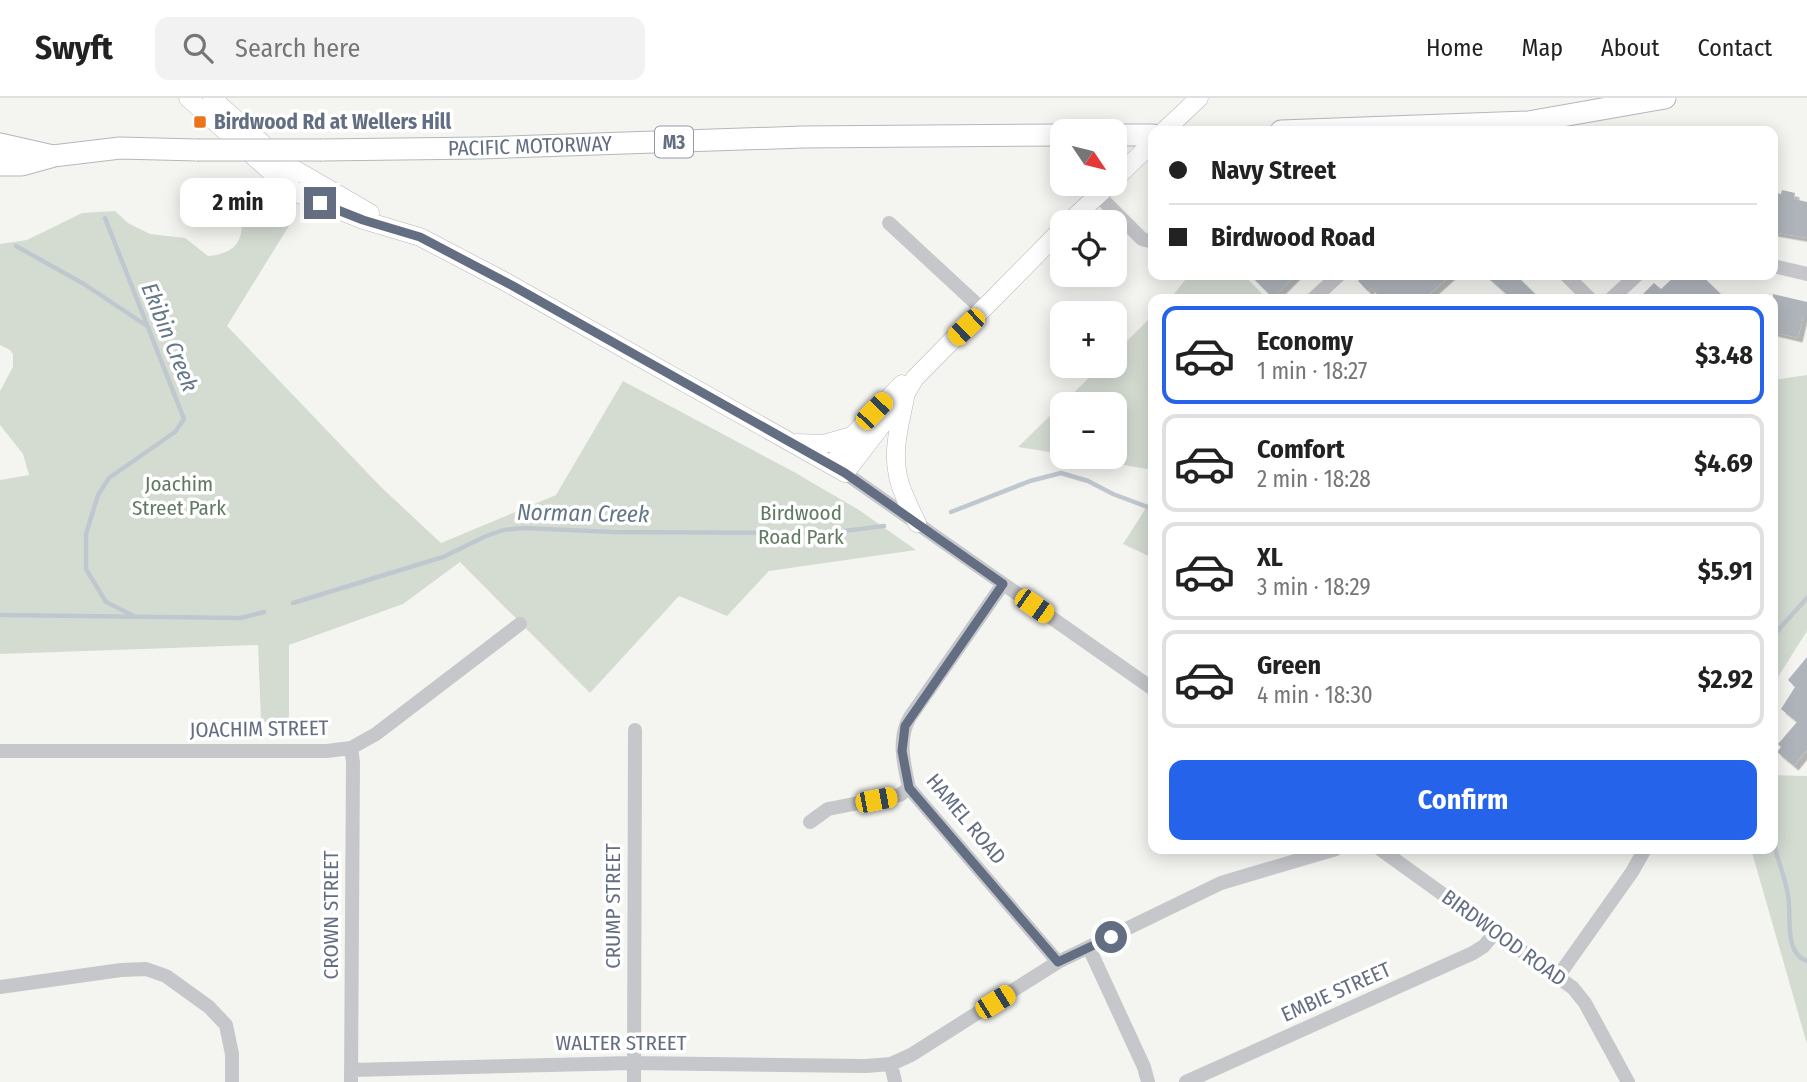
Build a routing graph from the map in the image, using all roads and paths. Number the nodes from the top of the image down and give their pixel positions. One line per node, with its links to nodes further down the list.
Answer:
1 (188, 98): 19 (main road)
2 (212, 98): 19 (main road)
3 (1199, 98): 5 (main road)
4 (1665, 98): 6 (highway)
5 (1169, 126)
6 (1418, 126)
7 (1050, 135): 12 (highway, PACIFIC MOTORWAY / M3, bridge)
8 (1127, 135): 9 (highway)
9 (1148, 135)
10 (0, 145): 12 (highway, PACIFIC MOTORWAY / M3)
11 (1148, 147): 14 (main road)
12 (54, 156): 13 (highway)
13 (0, 165)
14 (1127, 167)
15 (1096, 196): 17 (main road)
16 (1111, 196): 21 (street)
17 (1082, 210)
18 (889, 223): 30 (street)
19 (401, 230): 34 (main road)
20 (1050, 241): 30 (main road)
21 (1148, 241)
22 (1778, 267): 23 (street)
23 (1807, 274)
24 (1334, 280): 27 (street)
25 (1571, 280): 28 (street)
26 (1632, 280): 29 (street)
27 (1318, 294)
28 (1585, 294)
29 (1616, 294)
30 (983, 310): 31 (main road)
31 (915, 378): 32 (main road); 33 (main road)
32 (905, 395): 35 (main road); 36 (main road)
33 (852, 436): 34 (main road); 35 (main road)
34 (790, 442): 35 (main road)
35 (838, 469): 36 (street)
36 (917, 523): 37 (street)
37 (1003, 584): 39 (street); 43 (street, HAMEL ROAD)
38 (520, 624): 41 (street, JOACHIM STREET)
39 (1148, 686)
40 (635, 730): 53 (street, CRUMP STREET)
41 (351, 748): 42 (street, JOACHIM STREET); 55 (street, CROWN STREET)
42 (0, 751)
43 (909, 788): 44 (street); 50 (street, HAMEL ROAD)
44 (810, 822)
45 (1319, 854): 49 (street)
46 (1387, 854): 48 (street, BIRDWOOD ROAD)
47 (1642, 854): 51 (street)
48 (1496, 931): 51 (street, BIRDWOOD ROAD); 60 (street, EMBIE STREET)
49 (1089, 948): 50 (street); 59 (street)
50 (1058, 962): 54 (street)
51 (1559, 975): 61 (street, BIRDWOOD ROAD)
52 (0, 987): 56 (street)
53 (633, 1063): 54 (street, WALTER STREET); 55 (street, WALTER STREET); 57 (street, CRUMP STREET)
54 (891, 1064): 58 (street)
55 (351, 1076)
56 (232, 1082)
57 (634, 1082)
58 (895, 1082)
59 (1148, 1082)
60 (1186, 1082)
61 (1628, 1082)

